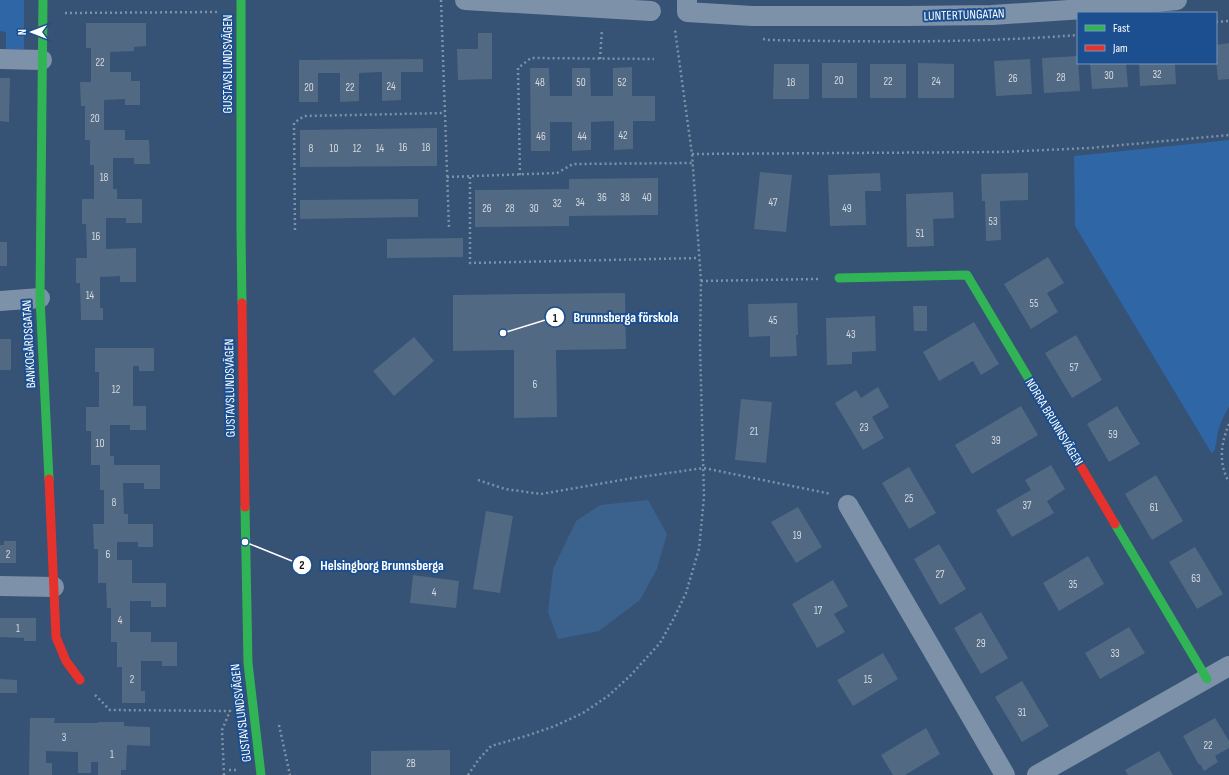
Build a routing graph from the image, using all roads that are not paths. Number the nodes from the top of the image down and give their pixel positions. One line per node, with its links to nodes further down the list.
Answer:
1 (44, 0): 10 (street, BANKOGÅRDSGATAN)
2 (241, 0): 20 (street, GUSTAVSLUNDSVÄGEN)
3 (464, 0): 7 (street)
4 (687, 0): 8 (street, LUNTERTUNGATAN)
5 (738, 0): 8 (street)
6 (1177, 0): 8 (street, LUNTERTUNGATAN)
7 (651, 11)
8 (752, 16)
9 (0, 59): 10 (street)
10 (42, 60): 12 (street, BANKOGÅRDSGATAN)
11 (839, 278): 18 (street, NORRA BRUNNSVÄGEN)
12 (40, 298): 13 (street); 16 (street, BANKOGÅRDSGATAN)
13 (0, 301)
14 (848, 504): 21 (street)
15 (0, 586): 16 (street)
16 (54, 588): 19 (street, BANKOGÅRDSGATAN)
17 (1229, 666): 18 (street)
18 (1207, 679): 22 (street)
19 (80, 680)
20 (261, 775)
21 (1005, 775)
22 (1038, 775)

